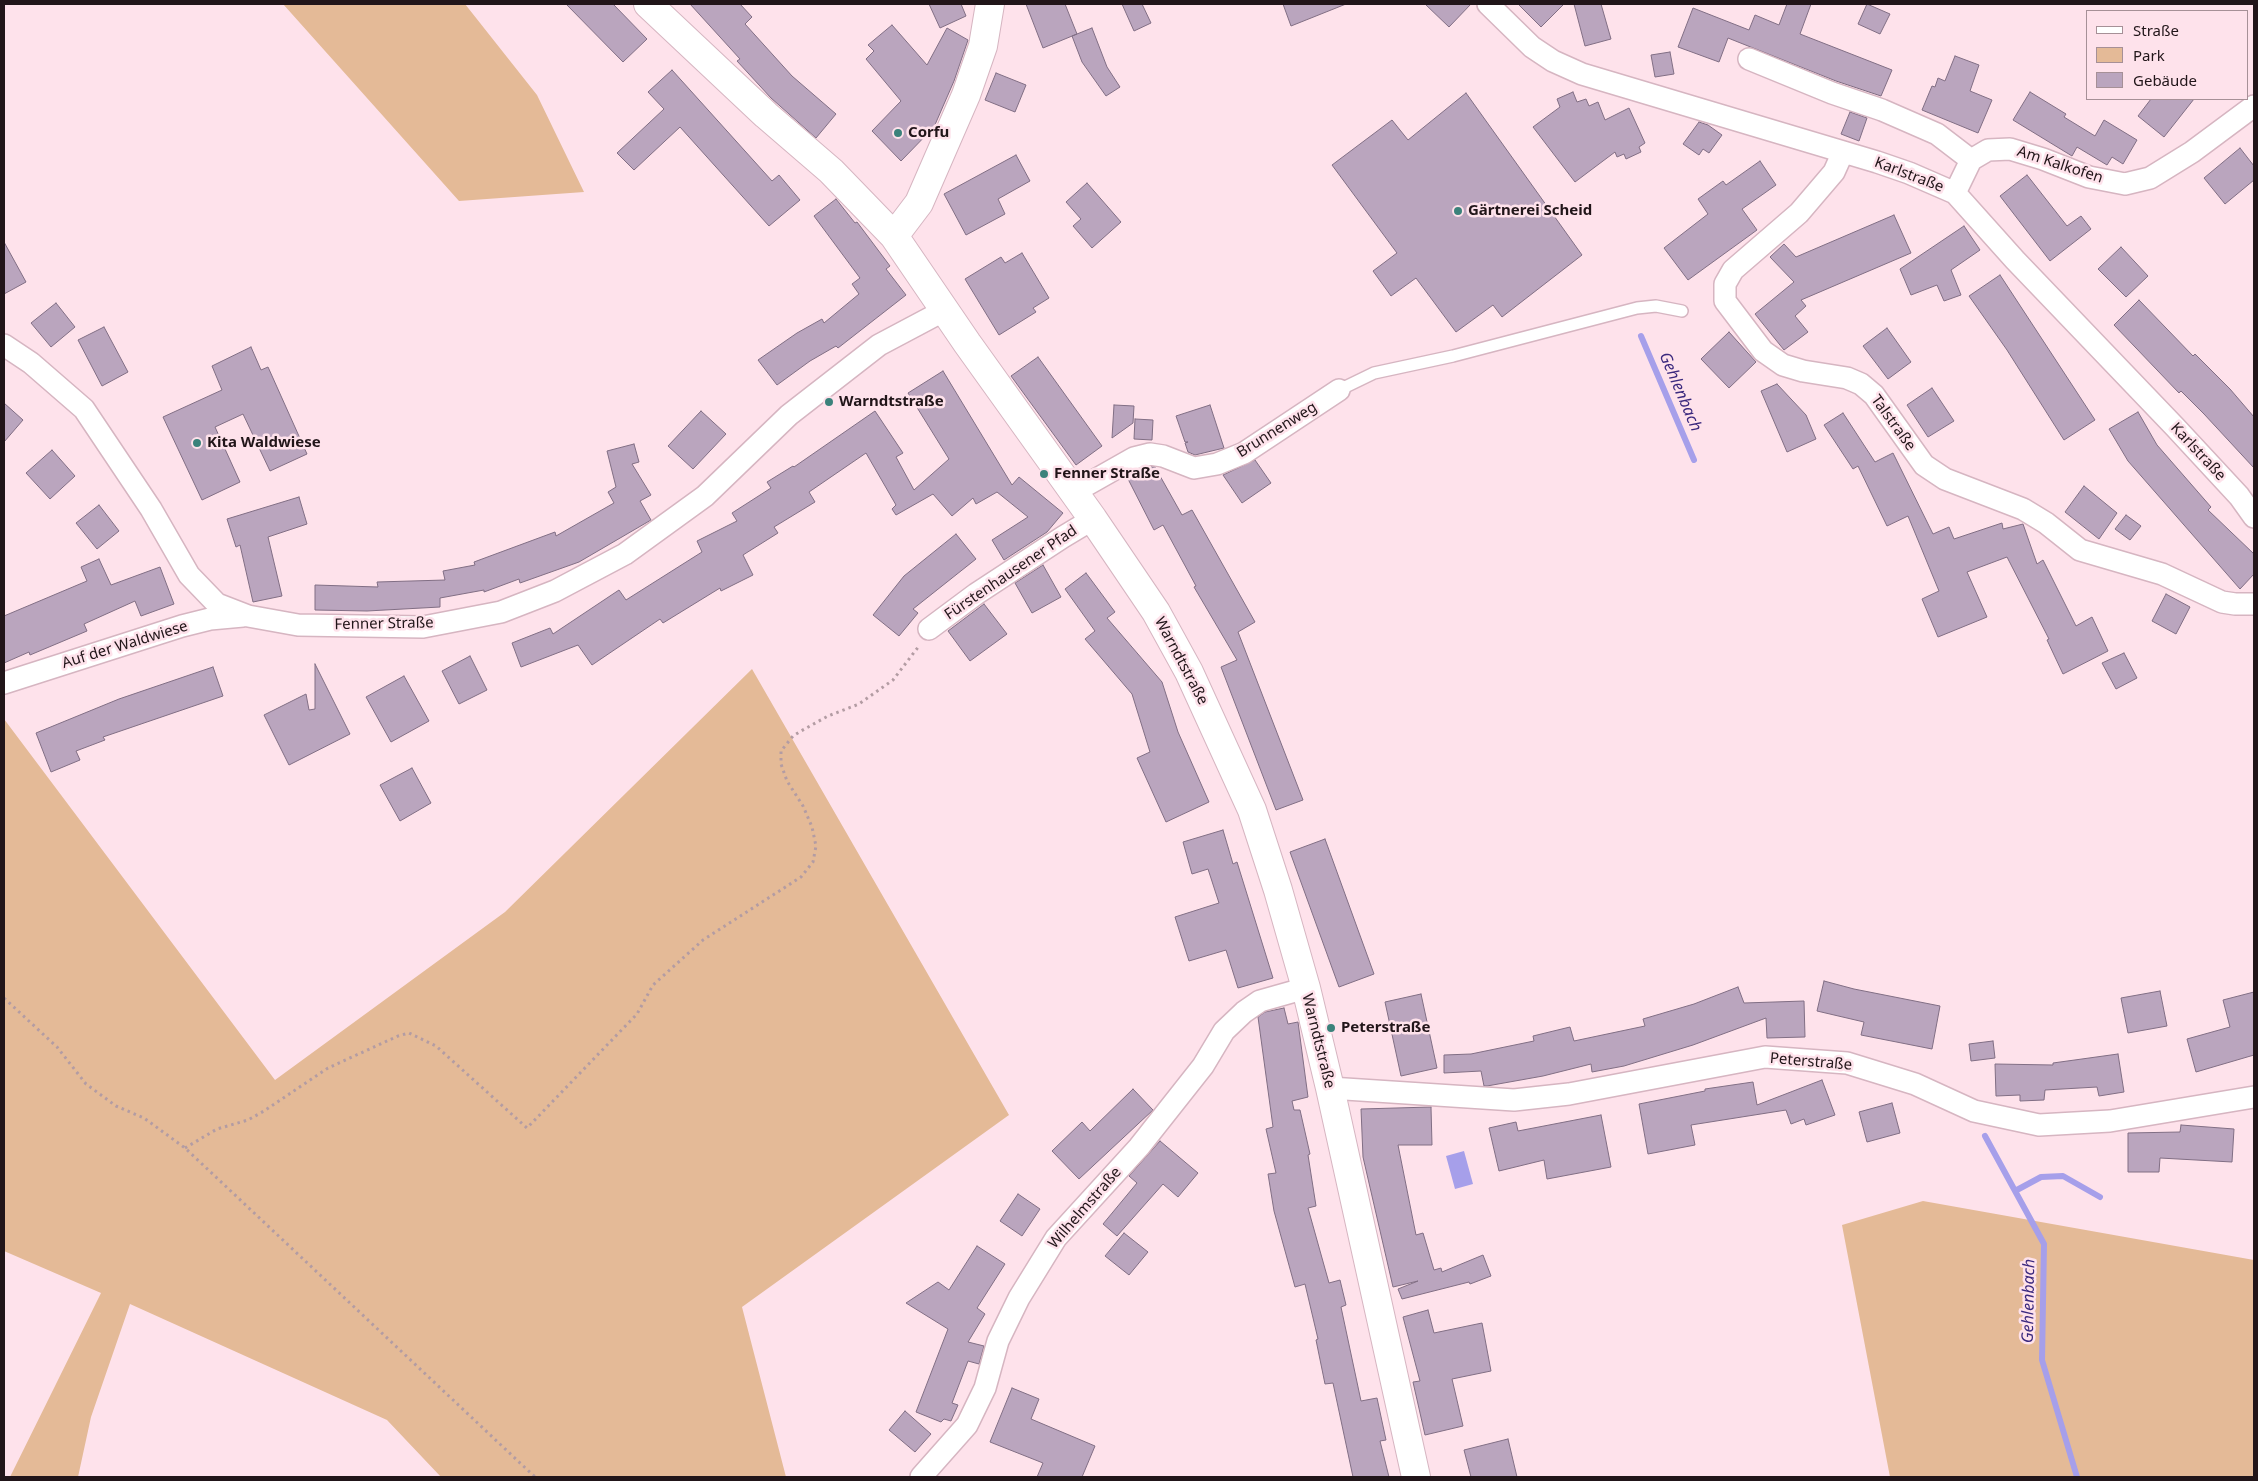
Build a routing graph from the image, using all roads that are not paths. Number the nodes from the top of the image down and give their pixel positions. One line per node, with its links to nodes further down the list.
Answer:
1 (648, 4): 9 (main road, Warndtstraße)
2 (990, 4): 9 (main road)
3 (1488, 4): 6 (street, Karlstraße)
4 (1749, 59): 7 (street)
5 (2254, 106): 7 (street, Am Kalkofen)
6 (1843, 152): 8 (street, Karlstraße); 17 (street, Talstraße)
7 (1971, 160): 8 (street)
8 (1955, 193): 15 (street, Karlstraße)
9 (894, 236): 10 (main road, Warndtstraße)
10 (945, 310): 14 (main road, Warndtstraße); 18 (street, Fenner Straße)
11 (1682, 311): 13 (lane)
12 (4, 344): 18 (street, Fenner Straße)
13 (1339, 390): 14 (street, Brunnenweg)
14 (1074, 492): 16 (main road, Warndtstraße)
15 (2254, 517)
16 (1093, 519): 19 (street, Fürstenhausener Pfad); 21 (main road, Warndtstraße)
17 (2254, 604)
18 (248, 616): 20 (street, Auf der Waldwiese)
19 (929, 629)
20 (4, 683)
21 (1306, 988): 22 (main road, Warndtstraße); 24 (street, Wilhelmstraße)
22 (1330, 1088): 23 (street, Peterstraße); 25 (main road, Warndtstraße)
23 (2254, 1097)
24 (921, 1477)
25 (1416, 1477)

